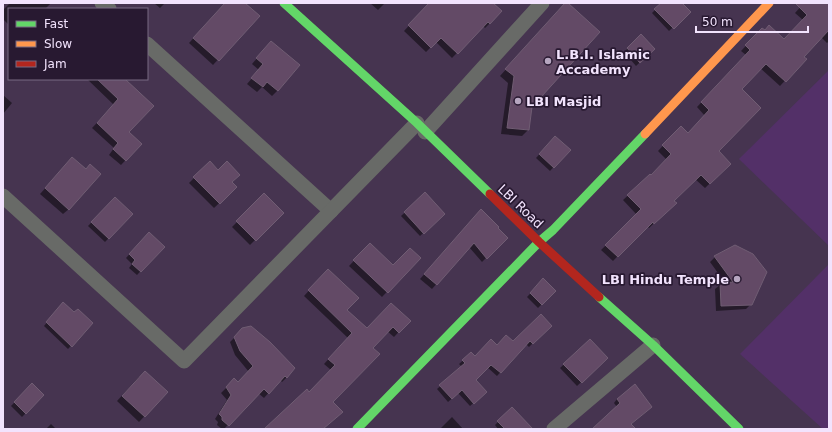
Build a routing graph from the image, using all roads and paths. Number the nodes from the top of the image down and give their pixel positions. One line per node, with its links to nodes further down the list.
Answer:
1 (284, 3): 5 (street, LBI Road)
2 (542, 3): 5 (street)
3 (769, 3): 8 (street)
4 (148, 45): 7 (street)
5 (421, 128): 7 (street); 8 (street, LBI Road)
6 (3, 196): 7 (street)
7 (331, 211)
8 (538, 242): 9 (street, LBI Road); 10 (street)
9 (653, 345): 11 (street); 12 (street, LBI Road)
10 (357, 429)
11 (554, 429)
12 (740, 429)

